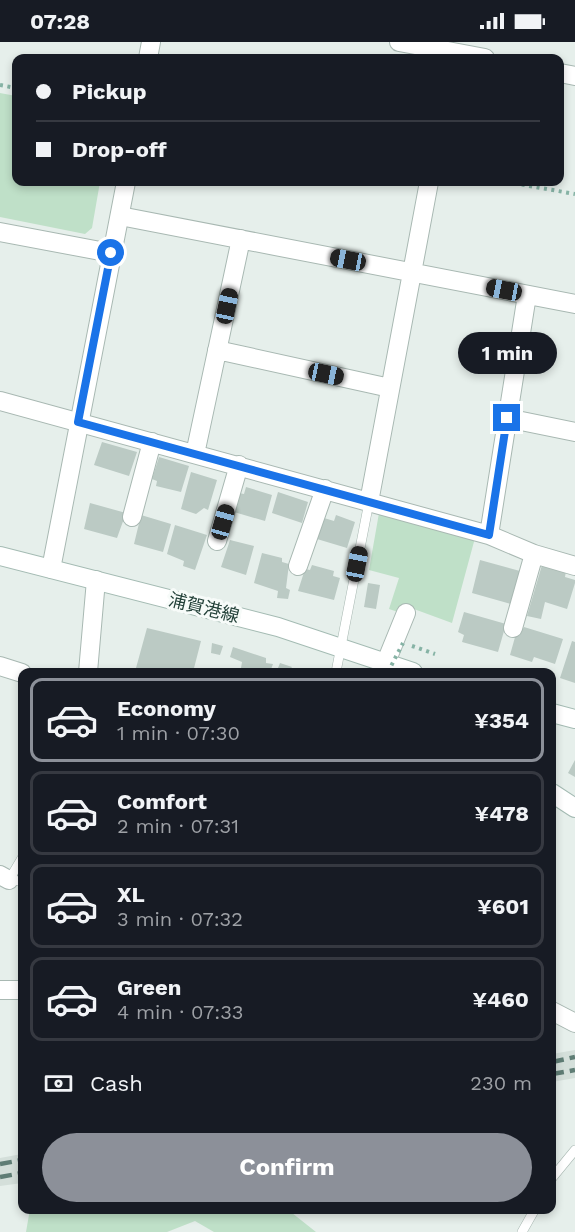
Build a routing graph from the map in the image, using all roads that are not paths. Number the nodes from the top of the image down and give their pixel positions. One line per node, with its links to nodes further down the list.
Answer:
1 (399, 42): 2 (street)
2 (445, 54)
3 (125, 186): 5 (street)
4 (428, 186): 9 (street)
5 (120, 216): 7 (street); 8 (street)
6 (0, 232): 8 (street)
7 (241, 239): 9 (street); 12 (street)
8 (111, 253): 16 (street)
9 (412, 273): 10 (street); 13 (street)
10 (527, 295): 11 (street); 15 (street)
11 (575, 304)
12 (217, 350): 13 (street); 19 (street)
13 (390, 388): 22 (street)
14 (0, 401): 16 (street)
15 (507, 418): 17 (street); 24 (street)
16 (78, 422): 18 (street); 30 (street)
17 (575, 432)
18 (152, 442): 19 (street); 23 (street)
19 (195, 454): 20 (street)
20 (239, 465): 21 (street); 25 (street)
21 (325, 489): 22 (street); 28 (street)
22 (369, 502): 24 (street); 34 (lane)
23 (132, 516)
24 (489, 535): 26 (street)
25 (217, 541)
26 (534, 554): 29 (street); 33 (street)
27 (0, 556): 30 (street, 浦賀港線)
28 (298, 566)
29 (575, 566)
30 (51, 569): 31 (street, 浦賀港線)
31 (96, 580): 34 (street, 浦賀港線); 36 (street)
32 (406, 613): 39 (street)
33 (513, 628)
34 (342, 647): 37 (lane); 38 (street, 浦賀港線)
35 (0, 666): 40 (street)
36 (88, 668)
37 (337, 668)
38 (395, 668)
39 (398, 668)
40 (18, 672)
41 (556, 714): 42 (street)
42 (575, 719)
43 (556, 797): 44 (street)
44 (575, 808)
45 (18, 865): 46 (lane)
46 (10, 879)
47 (0, 990): 48 (street)
48 (18, 990)
49 (556, 1013): 50 (street)
50 (575, 1023)
51 (575, 1150): 52 (lane)
52 (556, 1173)
53 (532, 1214): 54 (lane)
54 (522, 1232)

